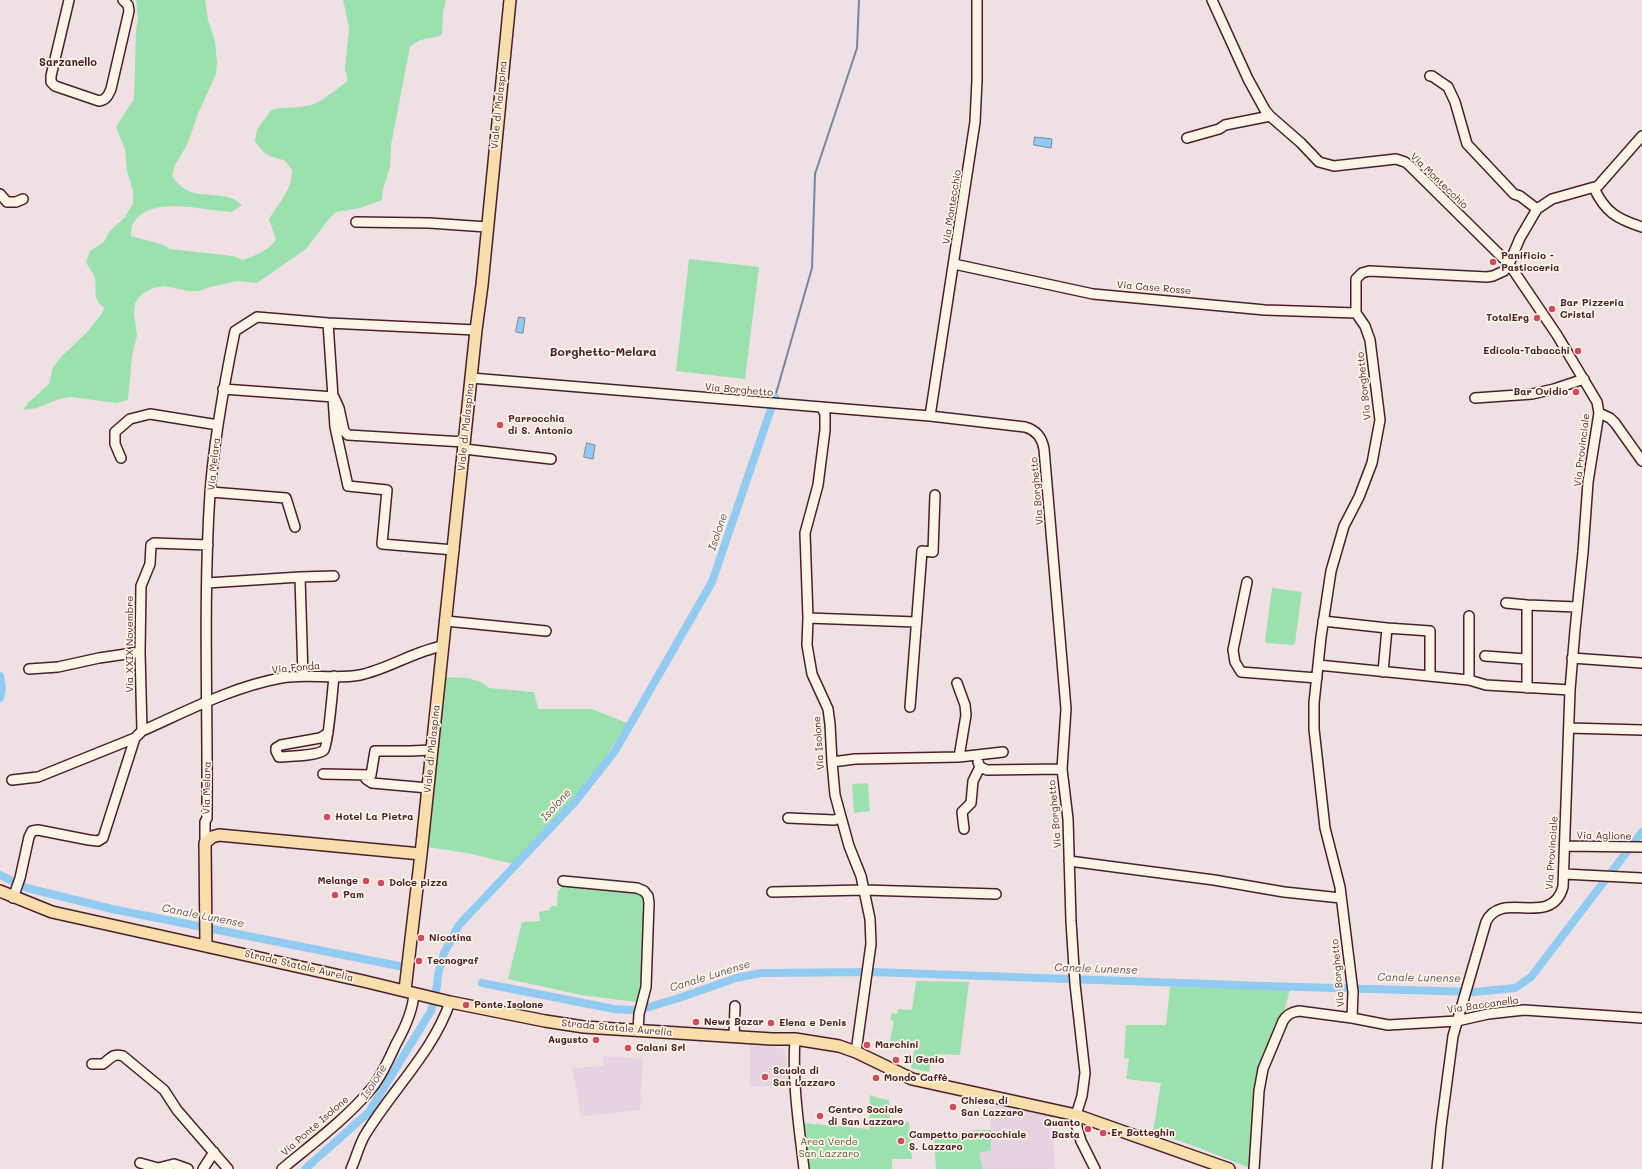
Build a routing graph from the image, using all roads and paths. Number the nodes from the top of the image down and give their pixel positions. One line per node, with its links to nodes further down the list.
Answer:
1 (69, 0): 2 (street)
2 (123, 0)
3 (510, 0): 15 (main road, Viale di Malaspina)
4 (977, 0): 17 (street, Via Montecchio)
5 (1212, 0): 7 (street, Via Montecchio)
6 (1430, 76): 13 (street)
7 (1270, 116): 9 (street); 18 (street, Via Montecchio)
8 (1642, 136): 10 (street)
9 (1187, 138)
10 (1594, 188): 13 (street); 16 (street)
11 (0, 194): 12 (street)
12 (23, 199)
13 (1537, 209): 18 (street)
14 (356, 222): 15 (street)
15 (487, 227): 21 (main road, Viale di Malaspina)
16 (1642, 227)
17 (954, 264): 19 (street, Via Case Rosse); 29 (street, Via Montecchio)
18 (1509, 264): 19 (street, Via Borghetto); 23 (street, Via Provinciale)
19 (1356, 313): 50 (street, Via Borghetto)
20 (328, 323): 21 (street, Via Melara); 24 (street, Via Melara); 25 (street)
21 (476, 330): 22 (main road, Viale di Malaspina)
22 (471, 378): 27 (street, Via Borghetto); 31 (main road, Viale di Malaspina)
23 (1584, 379): 26 (street); 28 (street, Via Provinciale)
24 (223, 389): 25 (street); 30 (street, Via Melara)
25 (334, 397): 31 (street); 39 (street)
26 (1475, 398)
27 (822, 408): 29 (street, Via Borghetto); 48 (street, Via Isolone)
28 (1599, 413): 34 (street); 46 (street, Via Provinciale)
29 (930, 416): 84 (street, Via Borghetto)
30 (218, 426): 32 (street); 35 (street, Via Melara)
31 (464, 445): 33 (street); 39 (main road, Viale di Malaspina)
32 (121, 458)
33 (552, 459)
34 (1642, 461)
35 (210, 492): 37 (street); 38 (street, Via Melara)
36 (935, 495): 51 (street)
37 (295, 527)
38 (208, 544): 43 (street, Via Melara); 55 (street, Via XXIX Novembre)
39 (454, 550): 49 (main road, Viale di Malaspina)
40 (334, 576): 41 (street)
41 (300, 577): 43 (street); 63 (street)
42 (1247, 582): 66 (street)
43 (207, 583): 71 (street, Via Melara)
44 (1506, 603): 45 (street)
45 (1527, 605): 46 (street); 58 (street)
46 (1577, 607): 57 (street, Via Provinciale)
47 (1469, 616): 67 (street)
48 (808, 618): 51 (street); 82 (street, Via Isolone)
49 (446, 620): 53 (street); 54 (main road, Viale di Malaspina)
50 (1324, 621): 52 (street); 60 (street, Via Borghetto)
51 (916, 622): 72 (street)
52 (1386, 628): 62 (street); 65 (street)
53 (546, 631)
54 (443, 646): 64 (street, Via Fonda); 78 (main road, Viale di Malaspina)
55 (140, 652): 61 (street); 75 (street, Via XXIX Novembre)
56 (1485, 656): 58 (street)
57 (1572, 658): 59 (street); 70 (street, Via Provinciale)
58 (1526, 659): 69 (street)
59 (1642, 663)
60 (1318, 664): 62 (street); 66 (street, Via Borghetto)
61 (29, 669)
62 (1383, 672): 65 (street)
63 (303, 676): 64 (street, Via Fonda); 71 (street, Via Fonda)
64 (334, 676): 76 (street)
65 (1430, 676): 67 (street)
66 (1317, 678): 107 (street, Via Borghetto)
67 (1469, 680): 69 (street)
68 (957, 683): 81 (street)
69 (1527, 688): 70 (street)
70 (1570, 690): 73 (street, Via Provinciale)
71 (208, 702): 75 (street, Via Fonda); 89 (street, Via Melara)
72 (910, 707)
73 (1570, 728): 74 (street); 95 (street, Via Provinciale)
74 (1642, 730)
75 (142, 731): 77 (street, Via Fonda)
76 (328, 734): 76 (street)
77 (134, 738): 87 (street, Via Fonda); 105 (street)
78 (432, 750): 86 (street); 88 (main road, Viale di Malaspina)
79 (1003, 752): 80 (street)
80 (976, 755): 81 (street); 83 (street)
81 (959, 757): 82 (street)
82 (832, 762): 91 (street, Via Isolone)
83 (980, 767): 84 (street); 92 (street)
84 (1062, 770): 98 (street, Via Borghetto)
85 (323, 774): 86 (street)
86 (366, 775): 88 (street)
87 (12, 780)
88 (428, 788): 97 (main road, Viale di Malaspina)
89 (207, 818): 93 (street); 94 (street, Via Melara)
90 (788, 818): 91 (street)
91 (841, 818): 102 (street, Via Isolone)
92 (964, 829)
93 (220, 835): 94 (main road); 97 (main road)
94 (205, 843): 108 (main road, Via Melara)
95 (1565, 846): 96 (street, Via Aglione); 99 (street, Via Provinciale)
96 (1641, 847)
97 (422, 854): 109 (main road, Viale di Malaspina)
98 (1069, 861): 107 (street); 120 (street, Via Borghetto)
99 (1564, 874): 100 (street); 114 (street, Via Provinciale)
100 (1642, 878)
101 (564, 881): 115 (street)
102 (864, 890): 104 (street); 106 (street); 118 (street, Via Isolone)
103 (0, 891): 105 (main road, Strada Statale Aurelia)
104 (772, 892)
105 (15, 894): 108 (main road, Strada Statale Aurelia)
106 (996, 894)
107 (1341, 898): 112 (street, Via Borghetto)
108 (206, 940): 109 (main road, Strada Statale Aurelia)
109 (412, 992): 110 (main road, Strada Statale Aurelia); 126 (street, Via Ponte Isolone)
110 (448, 1002): 115 (main road, Strada Statale Aurelia); 127 (street)
111 (735, 1006): 116 (street)
112 (1352, 1018): 114 (street, Via Baccanella); 131 (street, Via Borghetto)
113 (1642, 1018): 114 (street, Via Baccanella)
114 (1457, 1021): 132 (street, Via Provinciale)
115 (638, 1030): 116 (main road, Strada Statale Aurelia)
116 (734, 1037): 117 (main road, Strada Statale Aurelia)
117 (795, 1039): 118 (main road, Strada Statale Aurelia); 128 (street)
118 (856, 1052): 120 (main road, Strada Statale Aurelia)
119 (92, 1064): 121 (street)
120 (1076, 1115): 129 (street); 130 (main road, Strada Statale Aurelia)
121 (214, 1152): 124 (street); 125 (street)
122 (140, 1163): 123 (street)
123 (188, 1169)
124 (203, 1169)
125 (228, 1169)
126 (282, 1169)
127 (352, 1169)
128 (804, 1169)
129 (1094, 1169)
130 (1229, 1169)
131 (1254, 1169)
132 (1437, 1169)

